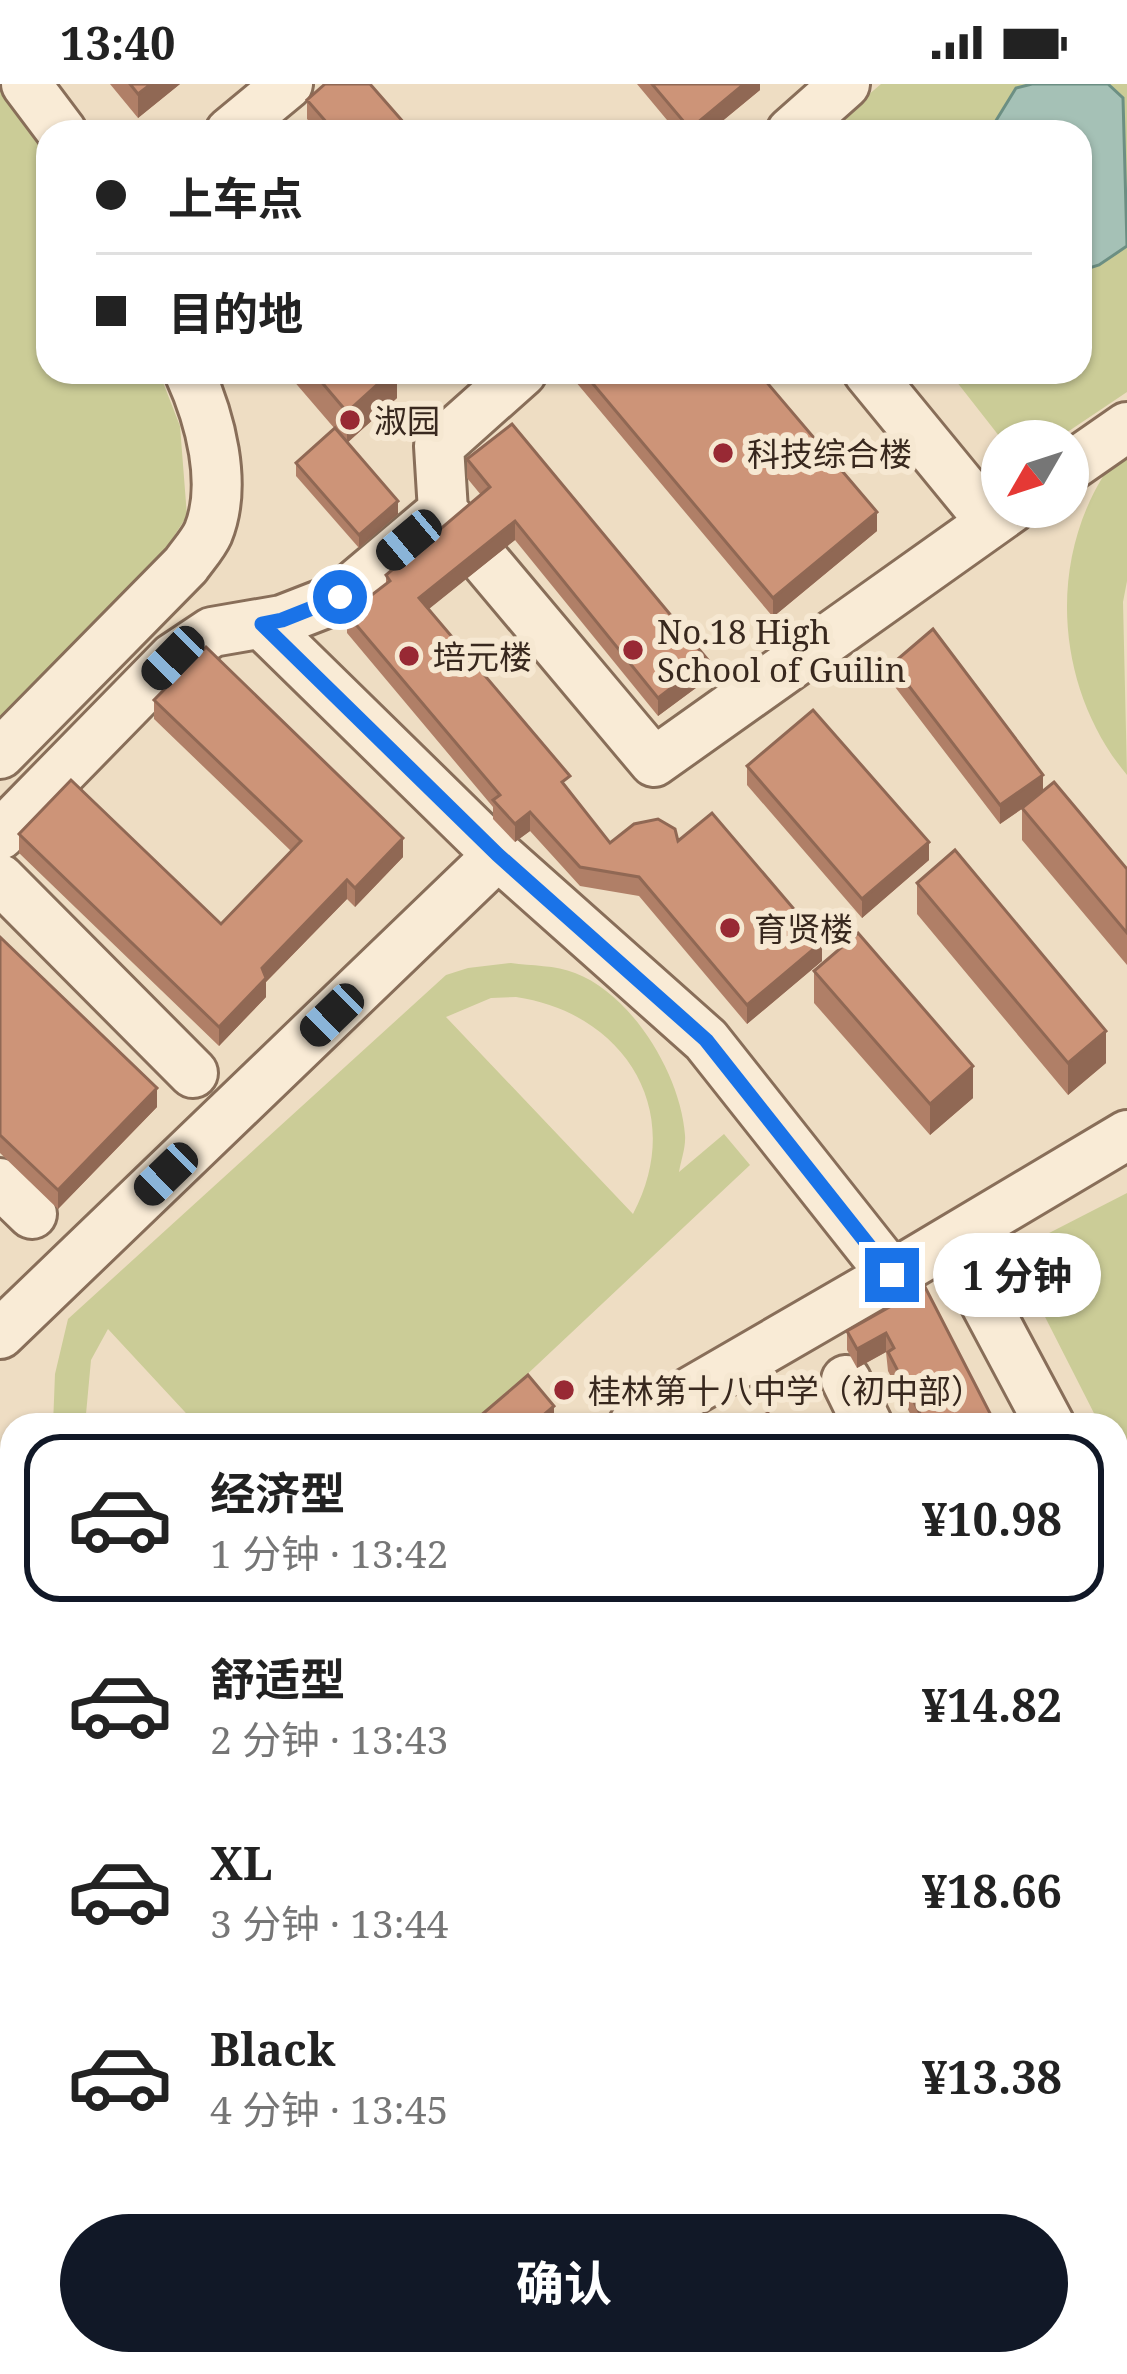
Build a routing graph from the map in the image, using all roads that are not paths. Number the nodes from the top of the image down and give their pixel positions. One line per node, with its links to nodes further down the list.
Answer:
1 (26, 84): 4 (street)
2 (288, 84): 5 (street)
3 (845, 84): 6 (street)
4 (53, 120)
5 (255, 120)
6 (804, 120)
7 (195, 384): 16 (street)
8 (496, 384): 13 (street)
9 (879, 384): 12 (street)
10 (1127, 427): 11 (street)
11 (1089, 453)
12 (981, 493)
13 (443, 511): 14 (street); 15 (street)
14 (984, 528)
15 (262, 624): 17 (street); 18 (street)
16 (0, 754)
17 (0, 835)
18 (498, 855): 22 (street); 24 (street)
19 (0, 879): 20 (street)
20 (193, 1073)
21 (1127, 1135): 22 (street)
22 (892, 1275): 26 (street)
23 (977, 1288): 28 (street)
24 (0, 1334)
25 (846, 1381): 27 (street)
26 (654, 1413)
27 (862, 1413)
28 (1043, 1413)

